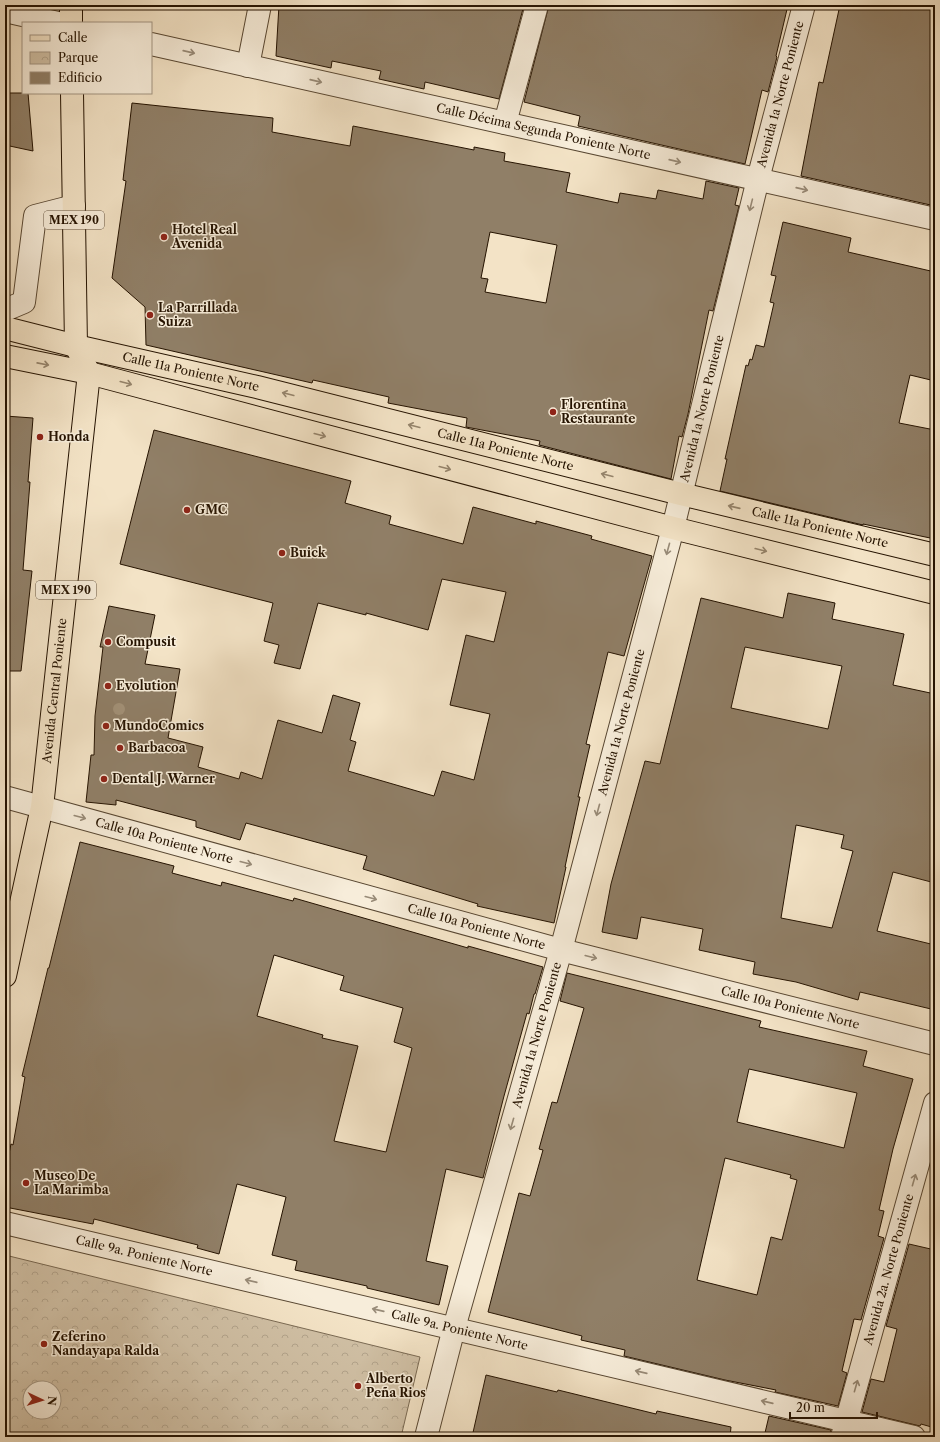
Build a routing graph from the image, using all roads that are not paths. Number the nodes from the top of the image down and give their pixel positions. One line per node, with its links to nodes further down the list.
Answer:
1 (71, 5): 7 (main road)
2 (260, 5): 9 (street)
3 (536, 5): 11 (street)
4 (804, 5): 12 (street, Avenida 1a Norte Poniente)
5 (5, 11): 6 (street)
6 (54, 22)
7 (71, 22)
8 (152, 44): 9 (street, Calle Décima Segunda Poniente Norte, one-way to 9)
9 (248, 66): 11 (street, Calle Décima Segunda Poniente Norte, one-way to 11)
10 (72, 94): 13 (main road, MEX 190)
11 (505, 123): 12 (street, Calle Décima Segunda Poniente Norte, one-way to 12)
12 (758, 180): 14 (street, Calle Décima Segunda Poniente Norte, one-way to 14); 22 (street, Avenida 1a Norte Poniente, one-way to 22)
13 (74, 206): 15 (street); 17 (main road, MEX 190)
14 (935, 219)
15 (5, 310)
16 (5, 328): 17 (main road, Calle 11a Poniente Norte)
17 (76, 346): 19 (main road, MEX 190); 20 (main road, Calle 11a Poniente Norte)
18 (5, 356): 19 (main road, Calle 11a Poniente Norte, one-way to 19)
19 (89, 373): 21 (main road, Calle 11a Poniente Norte, one-way to 21); 27 (main road, Avenida Central Poniente / MEX 190)
20 (257, 387): 21 (main road); 22 (main road, Calle 11a Poniente Norte, one-way to 20)
21 (251, 416): 23 (main road, Calle 11a Poniente Norte, one-way to 23)
22 (681, 494): 23 (street, Avenida 1a Norte Poniente); 24 (main road, Calle 11a Poniente Norte, one-way to 22)
23 (673, 528): 25 (main road, Calle 11a Poniente Norte, one-way to 25); 28 (street, Avenida 1a Norte Poniente, one-way to 28)
24 (935, 555)
25 (935, 593)
26 (5, 797): 27 (street, Calle 10a Poniente Norte)
27 (42, 807): 28 (street, Calle 10a Poniente Norte, one-way to 28); 29 (main road, Avenida Central Poniente / MEX 190)
28 (561, 950): 30 (street, Calle 10a Poniente Norte, one-way to 30); 33 (street, Avenida 1a Norte Poniente, one-way to 33)
29 (5, 976)
30 (935, 1044)
31 (935, 1103): 34 (street, Avenida 2a. Norte Poniente, one-way to 31)
32 (5, 1223): 33 (street, Calle 9a. Poniente Norte, one-way to 32)
33 (454, 1328): 34 (street, Calle 9a. Poniente Norte, one-way to 33); 35 (street, Avenida 1a Norte Poniente)
34 (845, 1429): 36 (street, Calle 9a. Poniente Norte)
35 (426, 1437)
36 (914, 1437)

